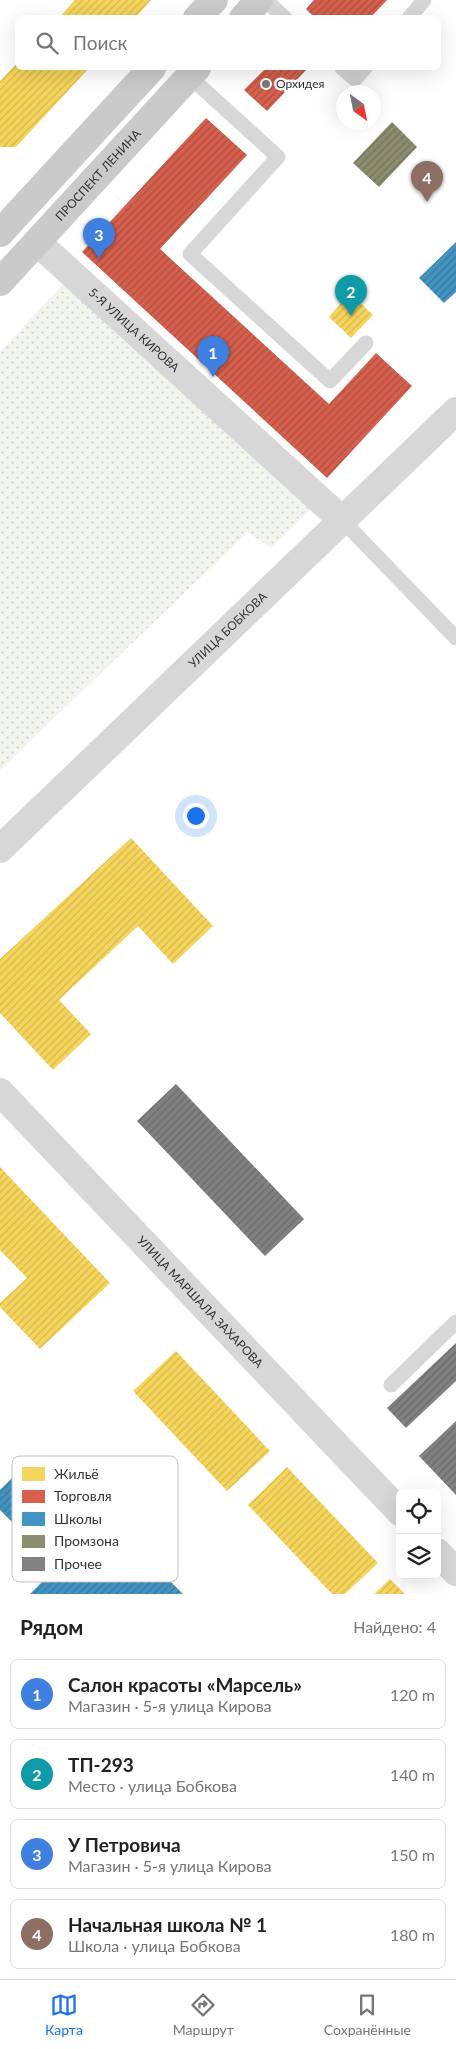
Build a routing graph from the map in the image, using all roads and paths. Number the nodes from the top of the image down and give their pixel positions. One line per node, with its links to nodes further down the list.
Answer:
1 (214, 0): 5 (main road)
2 (259, 0): 6 (main road)
3 (265, 0): 7 (lane)
4 (424, 0): 8 (lane)
5 (201, 15)
6 (246, 15)
7 (282, 15)
8 (412, 15)
9 (150, 70): 13 (main road)
10 (344, 70): 11 (lane)
11 (363, 70)
12 (193, 72): 15 (main road, ПРОСПЕКТ ЛЕНИНА); 17 (lane)
13 (31, 199): 14 (main road); 15 (main road)
14 (0, 233)
15 (37, 242): 16 (main road, ПРОСПЕКТ ЛЕНИНА); 19 (street, 5-Я УЛИЦА КИРОВА)
16 (0, 282)
17 (366, 343)
18 (456, 411): 19 (street, УЛИЦА БОБКОВА)
19 (342, 520): 20 (lane); 21 (street, УЛИЦА БОБКОВА)
20 (456, 638)
21 (0, 849)
22 (0, 1092): 25 (street, УЛИЦА МАРШАЛА ЗАХАРОВА)
23 (456, 1322): 24 (lane)
24 (391, 1385)
25 (396, 1508)
26 (441, 1556): 27 (street)
27 (456, 1572)

